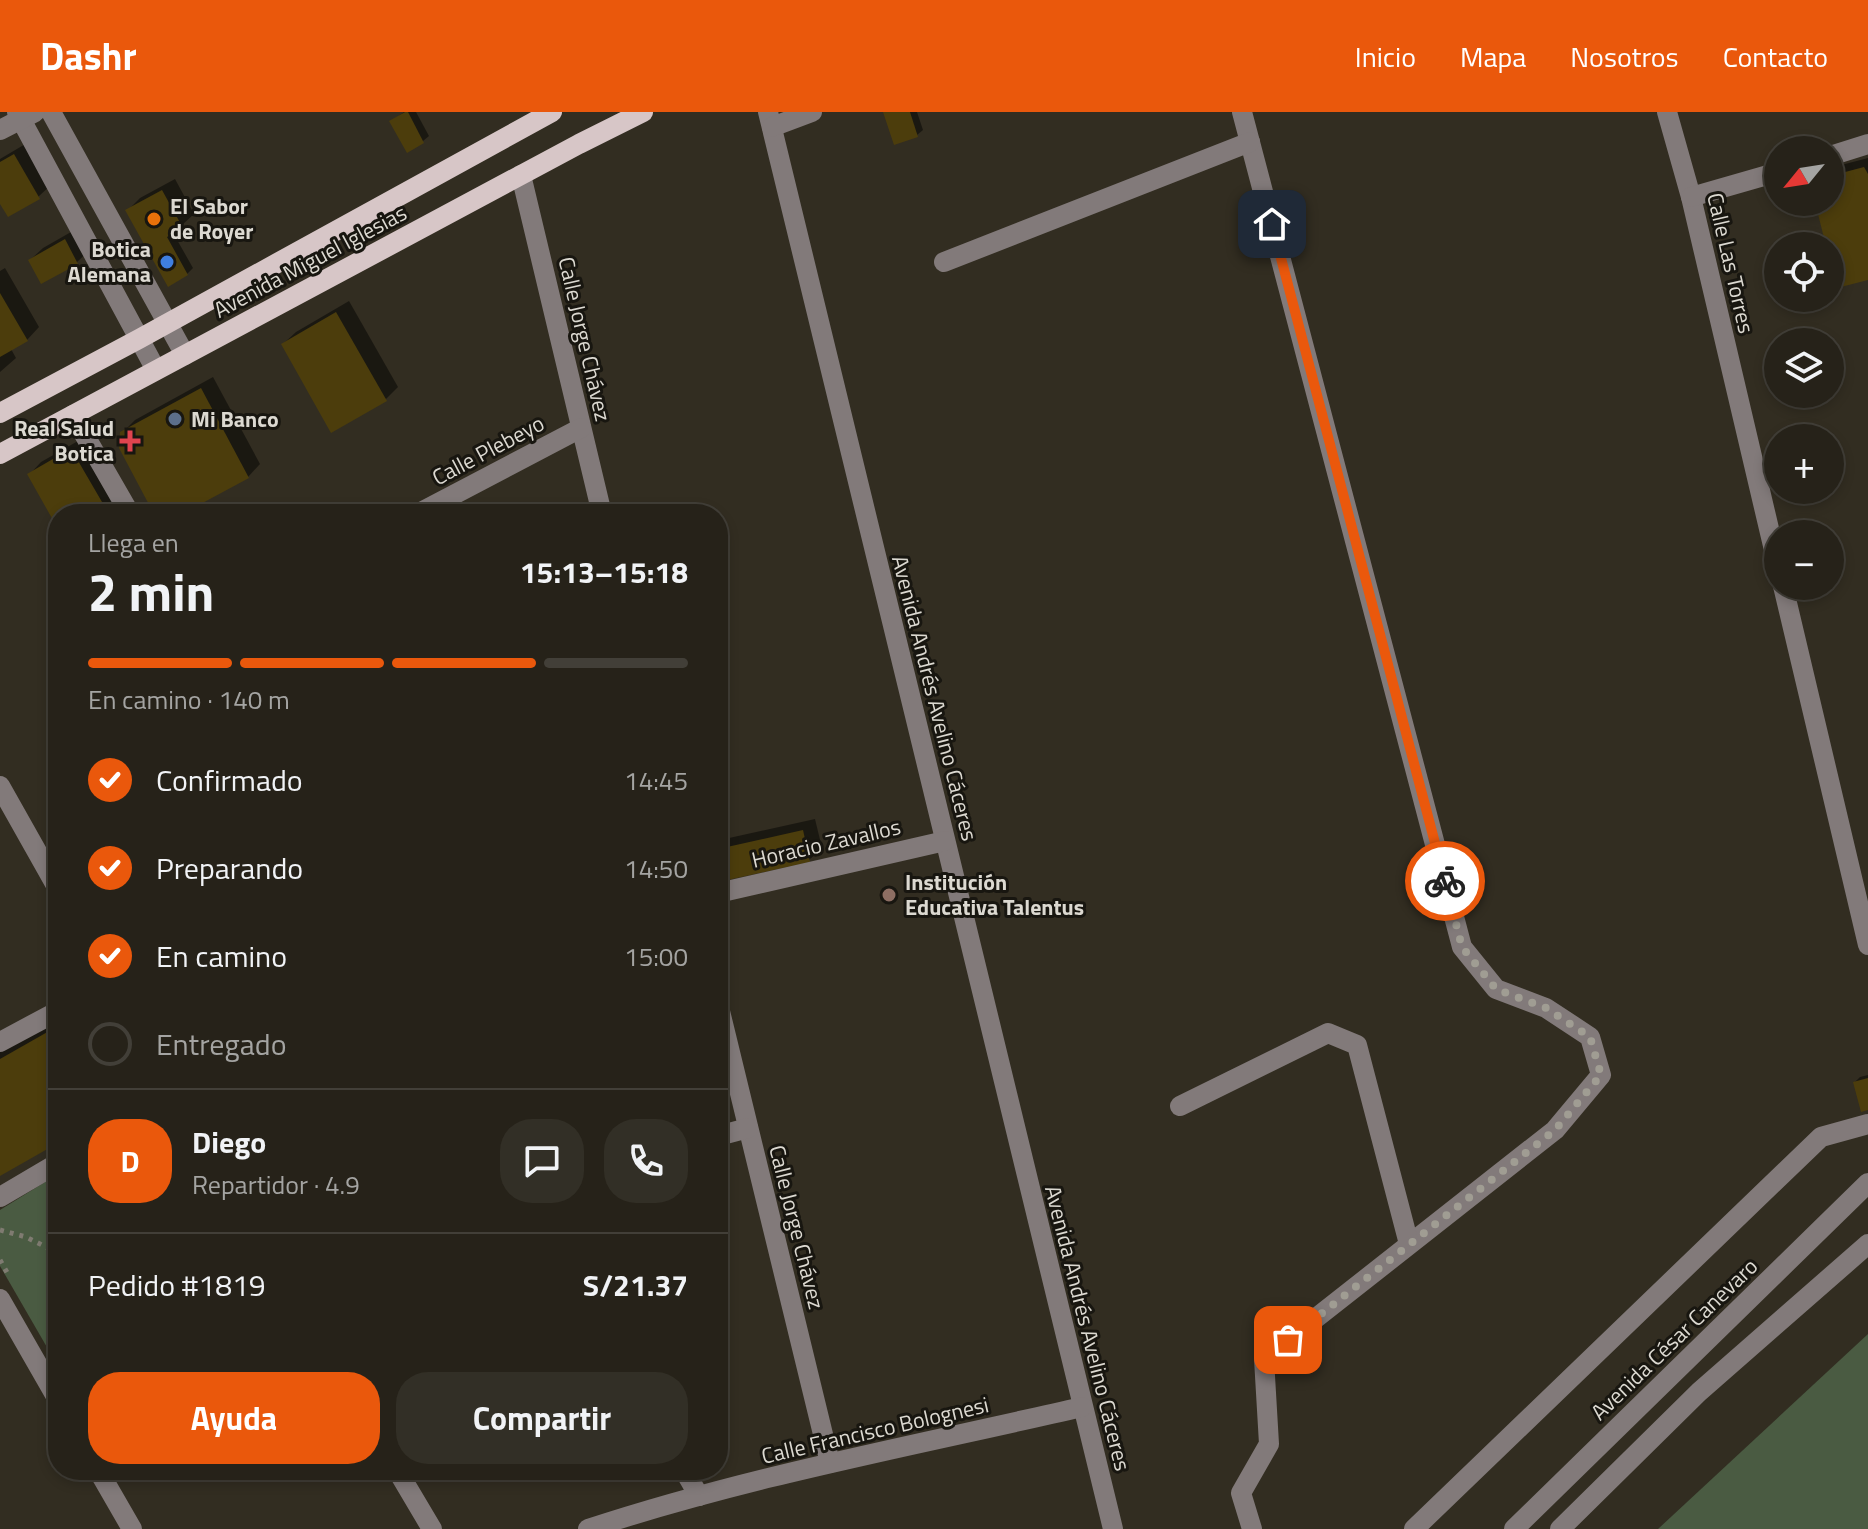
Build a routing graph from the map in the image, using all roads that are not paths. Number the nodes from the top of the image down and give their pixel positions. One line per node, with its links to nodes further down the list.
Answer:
1 (51, 112): 17 (street)
2 (552, 112): 17 (main road, Avenida Miguel Iglesias)
3 (643, 112): 13 (main road, Avenida Miguel Iglesias)
4 (812, 112): 8 (street)
5 (1242, 112): 10 (street)
6 (1667, 112): 15 (street, Calle Las Torres)
7 (24, 114): 9 (street); 18 (street)
8 (770, 119): 31 (street, Avenida Andrés Avelino Cáceres)
9 (0, 130)
10 (1250, 142): 16 (street); 47 (street)
11 (1868, 144): 12 (street)
12 (1844, 152)
13 (521, 175): 19 (main road, Avenida Miguel Iglesias); 23 (street, Calle Jorge Chávez)
14 (1764, 176): 15 (street)
15 (1691, 197): 28 (street, Calle Las Torres)
16 (944, 262)
17 (167, 324): 18 (main road, Avenida Miguel Iglesias); 19 (street)
18 (139, 339): 20 (street); 21 (main road, Avenida Miguel Iglesias)
19 (185, 355): 20 (main road, Avenida Miguel Iglesias)
20 (156, 370): 22 (main road, Avenida Miguel Iglesias)
21 (0, 413)
22 (73, 415): 24 (main road, Avenida Miguel Iglesias); 25 (street)
23 (581, 428): 26 (street, Calle Plebeyo); 27 (street, Calle Jorge Chávez)
24 (0, 454)
25 (124, 504)
26 (436, 504)
27 (600, 504)
28 (1767, 520)
29 (1786, 600): 34 (street)
30 (0, 786): 33 (street)
31 (945, 841): 35 (street, Horacio Zavallos); 51 (street, Avenida Andrés Avelino Cáceres)
32 (1868, 864): 34 (street)
33 (48, 871)
34 (1852, 880): 36 (street)
35 (728, 891)
36 (1868, 945)
37 (48, 1016): 38 (street)
38 (0, 1042)
39 (728, 1045): 42 (street, Calle Jorge Chávez)
40 (1180, 1106): 47 (street)
41 (1868, 1124): 62 (street)
42 (748, 1128): 43 (street); 52 (street, Calle Jorge Chávez)
43 (728, 1133)
44 (48, 1169): 46 (street)
45 (1868, 1183): 63 (street, Avenida César Canevaro)
46 (0, 1197)
47 (1409, 1244): 61 (street)
48 (1868, 1244): 64 (street)
49 (0, 1299): 50 (street)
50 (48, 1383)
51 (1082, 1407): 52 (street, Calle Francisco Bolognesi); 60 (street, Avenida Andrés Avelino Cáceres)
52 (830, 1463): 56 (street, Calle Francisco Bolognesi)
53 (104, 1480): 57 (street)
54 (403, 1480): 58 (street)
55 (690, 1480): 56 (street)
56 (699, 1496): 59 (street, Calle Francisco Bolognesi)
57 (132, 1529)
58 (432, 1529)
59 (588, 1529)
60 (1113, 1529)
61 (1252, 1529)
62 (1414, 1529)
63 (1514, 1529)
64 (1560, 1529)

